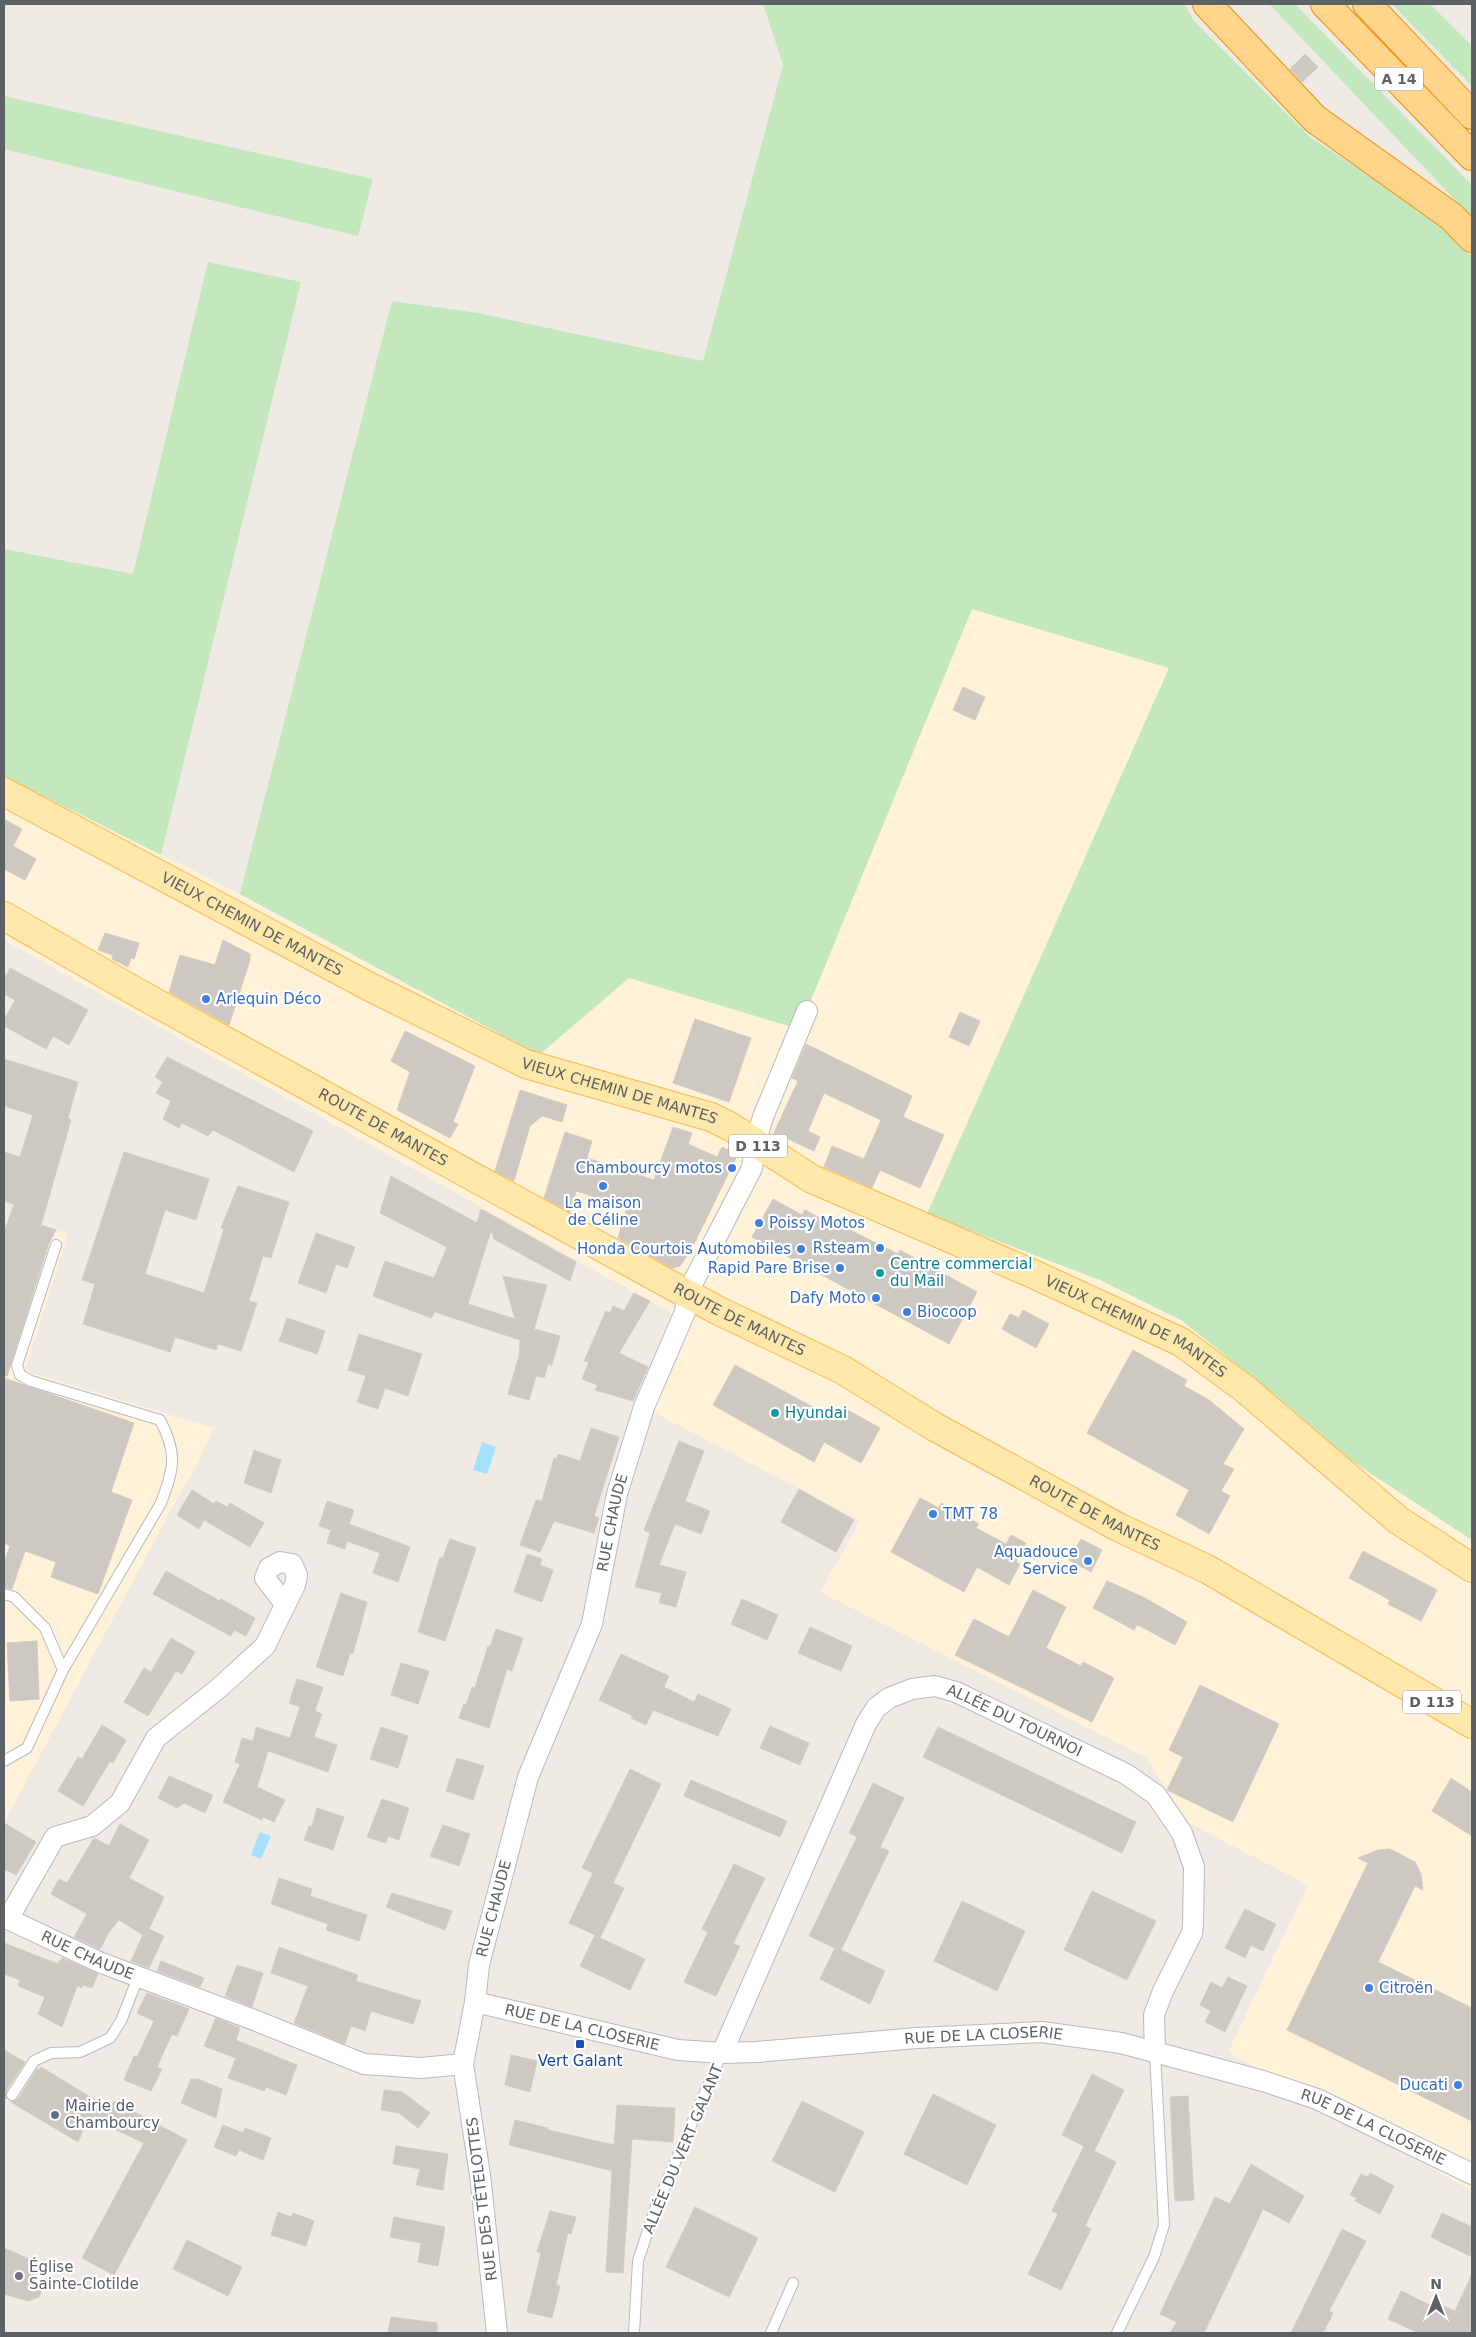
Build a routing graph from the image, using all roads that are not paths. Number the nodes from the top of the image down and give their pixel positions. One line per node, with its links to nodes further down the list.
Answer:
1 (1207, 4): 6 (highway)
2 (1325, 4): 5 (highway, A 14)
3 (1367, 4): 4 (highway, A 14)
4 (1472, 115)
5 (1472, 156)
6 (1472, 238)
7 (4, 792): 10 (main road, VIEUX CHEMIN DE MANTES / D 113)
8 (4, 916): 12 (main road, ROUTE DE MANTES / D 113)
9 (807, 1011): 10 (street, RUE CHAUDE)
10 (755, 1144): 12 (street, RUE CHAUDE); 13 (main road, VIEUX CHEMIN DE MANTES / D 113)
11 (56, 1244): 16 (lane)
12 (687, 1294): 17 (main road, ROUTE DE MANTES / D 113); 21 (street, RUE CHAUDE)
13 (1472, 1568)
14 (4, 1594): 16 (lane)
15 (285, 1604): 19 (street)
16 (63, 1670): 18 (lane)
17 (1472, 1724)
18 (4, 1761)
19 (6, 1918): 20 (street, RUE CHAUDE)
20 (138, 1977): 24 (street, RUE CHAUDE); 25 (lane)
21 (475, 2002): 22 (street, RUE DE LA CLOSERIE); 24 (street, RUE CHAUDE)
22 (722, 2053): 23 (street, RUE DE LA CLOSERIE); 23 (street, ALLÉE DU TOURNOI); 29 (lane, ALLÉE DU VERT GALANT)
23 (1155, 2053): 26 (street, RUE DE LA CLOSERIE); 31 (lane)
24 (463, 2064): 28 (street, RUE DES TÊTELOTTES)
25 (12, 2095)
26 (1472, 2174)
27 (793, 2283): 30 (lane)
28 (497, 2333)
29 (634, 2333)
30 (771, 2333)
31 (1116, 2333)

